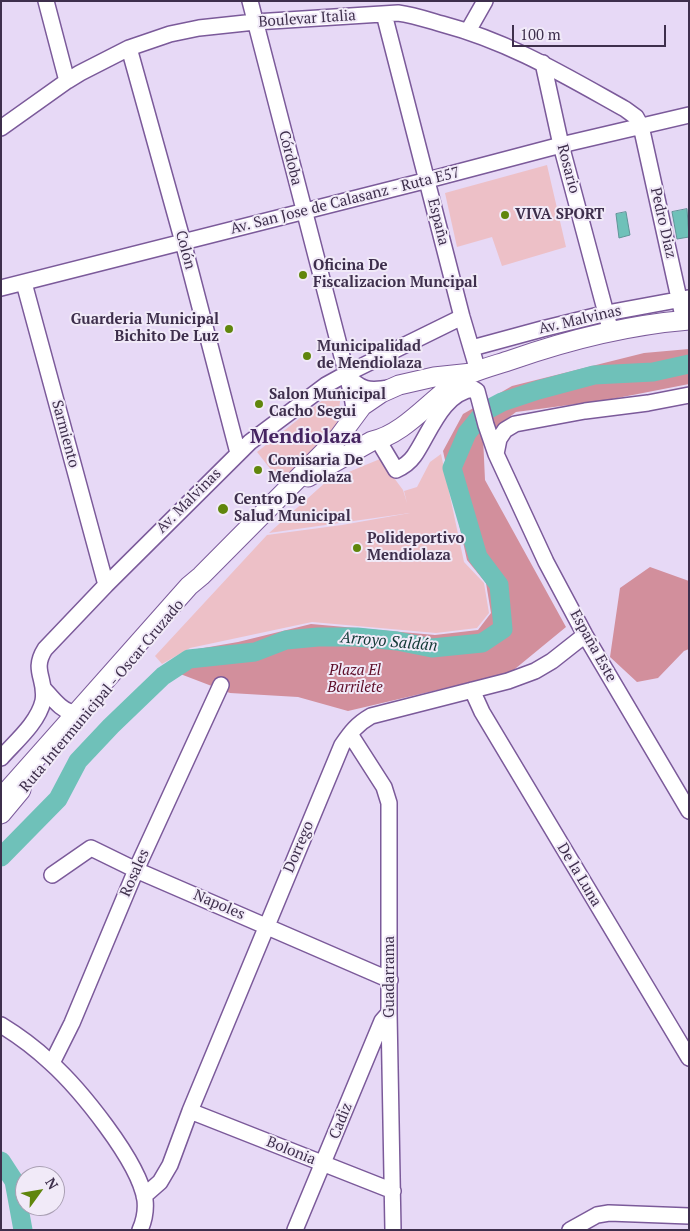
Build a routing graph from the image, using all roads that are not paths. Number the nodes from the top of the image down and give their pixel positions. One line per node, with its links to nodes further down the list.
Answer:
1 (46, 1): 9 (street)
2 (250, 1): 5 (street, Córdoba)
3 (485, 1): 6 (street)
4 (384, 14): 5 (street, Boulevar Italia); 6 (street, Boulevar Italia); 14 (street, España)
5 (256, 22): 7 (street, Boulevar Italia); 15 (street, Córdoba)
6 (468, 31): 8 (street, Boulevar Italia)
7 (129, 48): 9 (street, Boulevar Italia); 16 (street, Colón)
8 (543, 63): 11 (street, Boulevar Italia); 13 (street, Rosario)
9 (67, 80): 12 (street, Boulevar Italia)
10 (689, 115): 11 (street, Av. San Jose de Calasanz - Ruta E57)
11 (641, 126): 13 (street, Av. San Jose de Calasanz - Ruta E57); 19 (street, Pedro Diaz)
12 (1, 128)
13 (561, 145): 14 (street, Av. San Jose de Calasanz - Ruta E57); 20 (street, Rosario)
14 (428, 180): 15 (street, Av. San Jose de Calasanz - Ruta E57); 21 (street, España)
15 (303, 212): 16 (street, Av. San Jose de Calasanz - Ruta E57); 26 (street, Córdoba)
16 (183, 242): 17 (street, Av. San Jose de Calasanz - Ruta E57); 32 (street, Colón)
17 (24, 283): 18 (street, Av. San Jose de Calasanz - Ruta E57); 36 (street, Sarmiento)
18 (1, 288)
19 (684, 298): 20 (street, Av. Malvinas); 22 (street, Pedro Diaz)
20 (606, 313): 23 (street, Rosario); 24 (street, Av. Malvinas)
21 (462, 317): 24 (street, España); 26 (street, Av. Malvinas)
22 (686, 321): 23 (main road, Ruta Intermunicipal - Oscar Cruzado)
23 (611, 332): 25 (main road, Ruta Intermunicipal - Oscar Cruzado)
24 (472, 348): 25 (street, España)
25 (475, 372): 27 (main road, Ruta Intermunicipal - Oscar Cruzado); 29 (main road, Ruta Intermunicipal - Oscar Cruzado)
26 (346, 374): 27 (street); 30 (street, Córdoba); 32 (street, Av. Malvinas)
27 (395, 386): 29 (main road); 30 (main road, Ruta Intermunicipal - Oscar Cruzado)
28 (689, 395): 33 (street)
29 (420, 412): 31 (main road, Ruta Intermunicipal - Oscar Cruzado)
30 (355, 414): 31 (main road); 34 (main road, Ruta Intermunicipal - Oscar Cruzado)
31 (375, 440): 33 (street, España Este); 34 (main road, Ruta Intermunicipal - Oscar Cruzado)
32 (238, 453): 36 (street, Av. Malvinas)
33 (496, 454): 37 (street, España Este)
34 (283, 493): 35 (main road, Ruta Intermunicipal - Oscar Cruzado)
35 (201, 576): 41 (main road, Ruta Intermunicipal - Oscar Cruzado); 46 (main road, Ruta Intermunicipal - Oscar Cruzado)
36 (106, 585): 39 (street, Av. Malvinas)
37 (585, 634): 40 (street, Dorrego); 45 (street, España Este)
38 (221, 685): 47 (street, Rosales)
39 (44, 689): 41 (street); 43 (street, Av. Malvinas)
40 (472, 690): 42 (street, Dorrego); 53 (street, De la Luna)
41 (76, 713): 44 (main road, Ruta Intermunicipal - Oscar Cruzado)
42 (350, 734): 49 (street, Dorrego); 50 (street, Guadarrama)
43 (1, 758)
44 (4, 794)
45 (689, 810)
46 (1, 814)
47 (136, 870): 48 (street, Napoles); 49 (street, Napoles); 54 (street, Rosales)
48 (52, 875)
49 (266, 925): 50 (street, Napoles); 55 (street, Dorrego)
50 (390, 980): 51 (street, Guadarrama)
51 (389, 1014): 56 (street, Cadiz); 57 (street, Guadarrama)
52 (1, 1024): 54 (street)
53 (689, 1058)
54 (52, 1063): 58 (street)
55 (190, 1111): 56 (street, Bolonia); 58 (street, Dorrego)
56 (324, 1164): 57 (street, Bolonia); 61 (street, Cadiz)
57 (393, 1191): 62 (street, Guadarrama)
58 (144, 1196): 60 (street)
59 (689, 1216): 63 (street)
60 (140, 1230)
61 (295, 1230)
62 (393, 1230)
63 (570, 1230)

